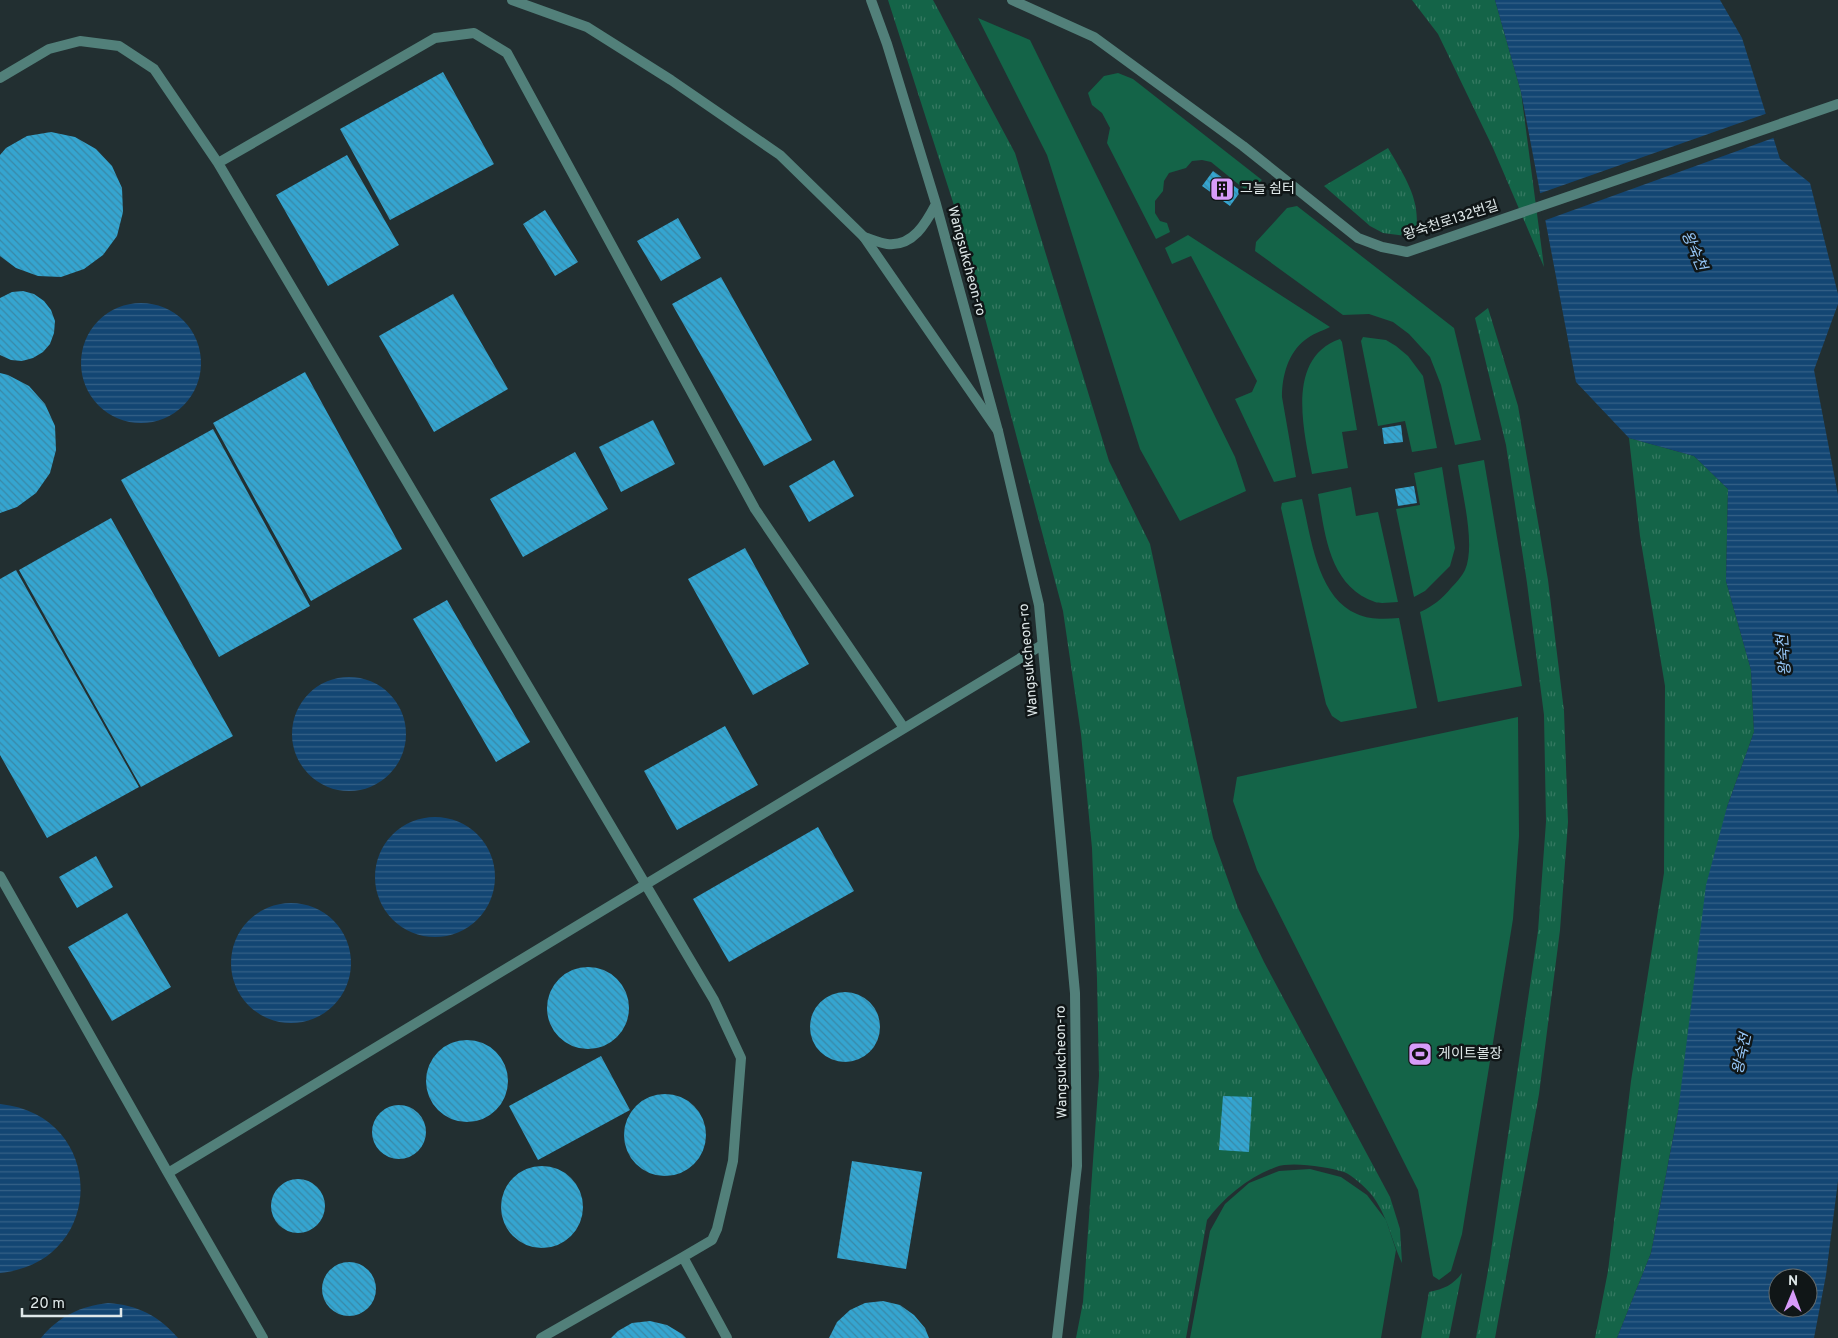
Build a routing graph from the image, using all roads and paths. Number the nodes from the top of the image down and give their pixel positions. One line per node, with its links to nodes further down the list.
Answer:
1 (512, 0): 8 (street)
2 (872, 0): 7 (street, Wangsukcheon-ro)
3 (1012, 0): 5 (street, 왕숙천로132번길)
4 (0, 78): 6 (street)
5 (1838, 104)
6 (218, 163): 11 (street); 13 (street)
7 (936, 204): 8 (street); 9 (street, Wangsukcheon-ro)
8 (864, 237): 9 (street)
9 (998, 431): 10 (street, Wangsukcheon-ro)
10 (1042, 645): 11 (street); 19 (street, Wangsukcheon-ro)
11 (904, 728): 13 (street)
12 (0, 876): 14 (street)
13 (646, 885): 14 (street); 15 (street)
14 (168, 1173): 16 (street)
15 (683, 1257): 17 (street); 18 (street)
16 (263, 1338)
17 (541, 1338)
18 (727, 1338)
19 (1057, 1338)

